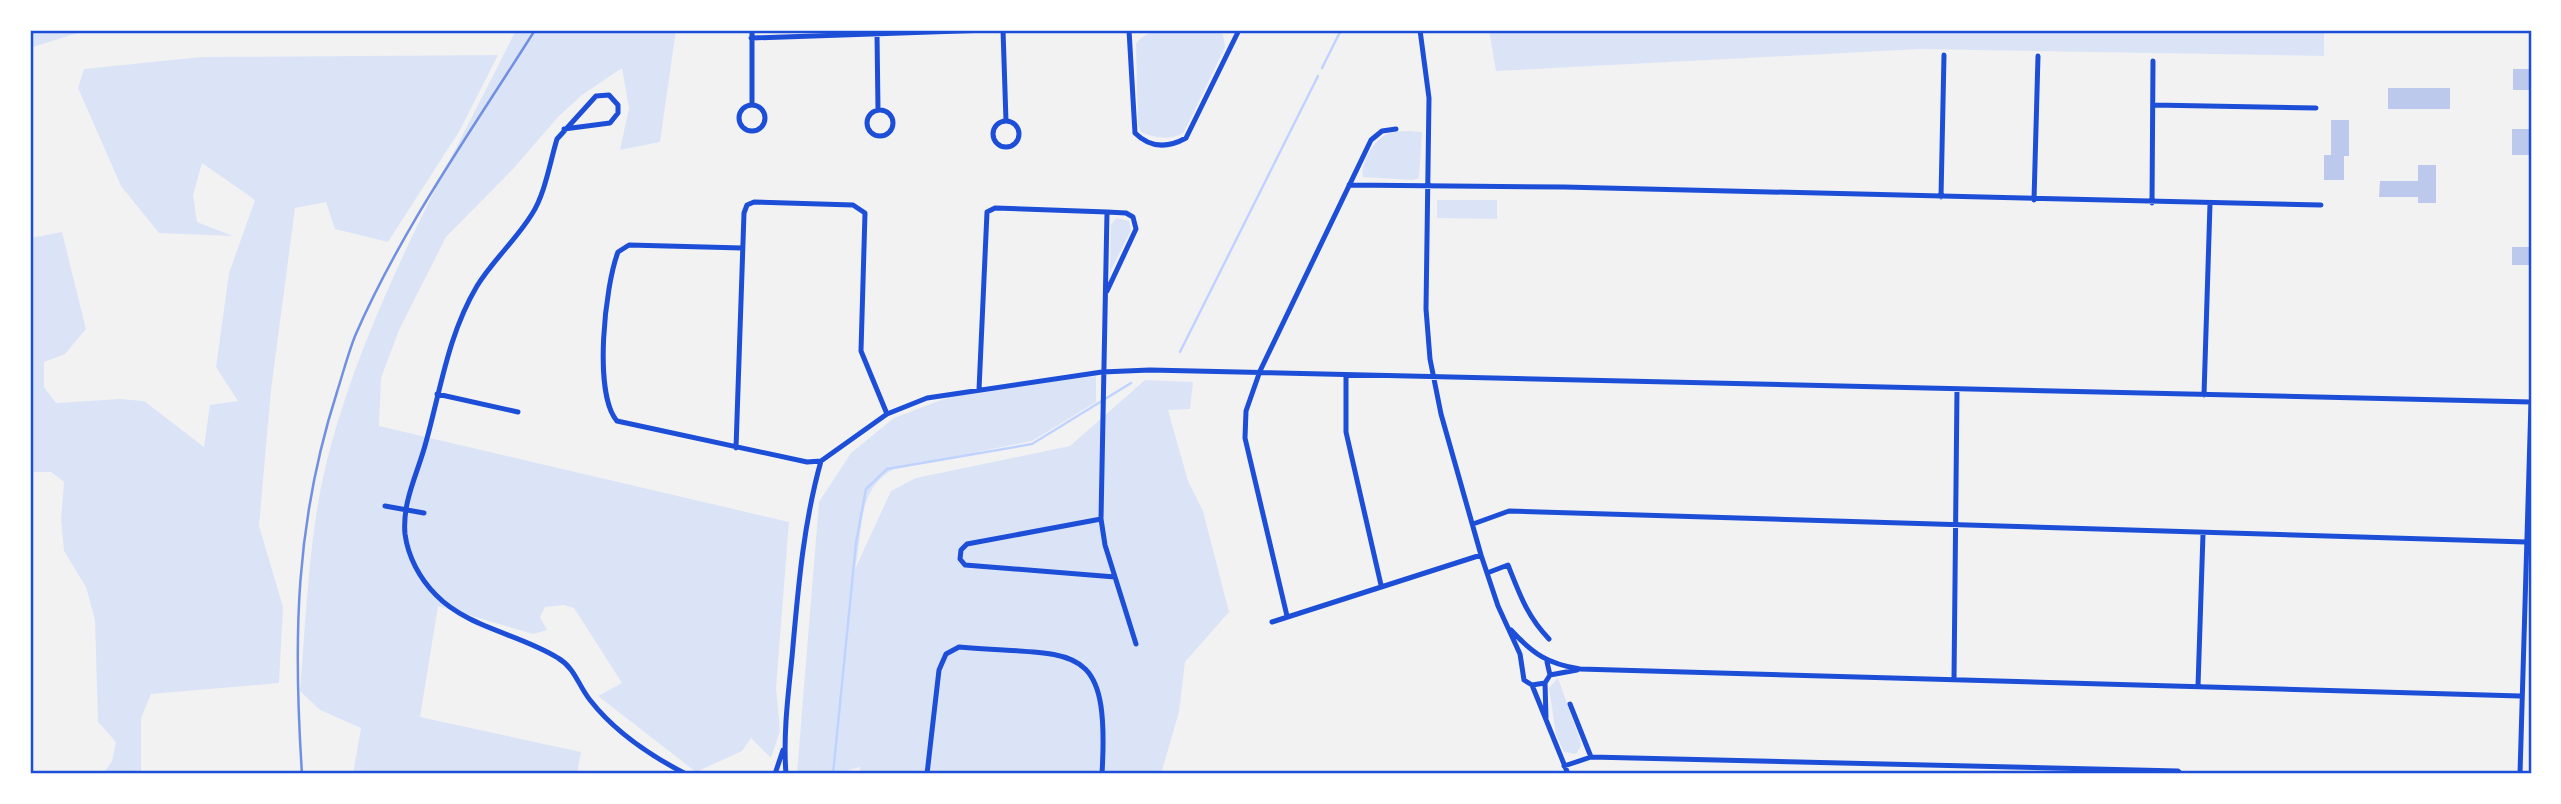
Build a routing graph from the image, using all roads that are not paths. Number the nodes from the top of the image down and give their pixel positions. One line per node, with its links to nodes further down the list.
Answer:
1 (752, 30): 8 (street)
2 (989, 30): 7 (street)
3 (1003, 30): 16 (street)
4 (1129, 30): 5 (street)
5 (1240, 30)
6 (1420, 30): 20 (street)
7 (877, 34): 8 (street); 15 (street)
8 (751, 38): 12 (street)
9 (1944, 55): 21 (street)
10 (2038, 56): 22 (street)
11 (2153, 61): 13 (street)
12 (752, 104): 12 (street)
13 (2153, 105): 14 (street); 23 (street)
14 (2316, 108)
15 (878, 110): 15 (street)
16 (1006, 121): 16 (street)
17 (564, 129): 17 (street); 35 (street)
18 (1396, 129): 19 (street)
19 (1349, 185): 20 (street); 29 (street)
20 (1428, 186): 21 (street); 32 (street)
21 (1941, 197): 22 (street)
22 (2034, 200): 23 (street)
23 (2152, 203): 24 (street)
24 (2210, 204): 25 (street); 36 (street)
25 (2321, 205)
26 (1107, 212): 28 (street); 28 (street); 34 (street)
27 (742, 248): 39 (street); 40 (street); 40 (street)
28 (1105, 294): 30 (street)
29 (1260, 371): 30 (street); 31 (street); 54 (street)
30 (1102, 372): 34 (street); 45 (street)
31 (1346, 375): 32 (street); 53 (street)
32 (1433, 375): 33 (street); 46 (street)
33 (1956, 389): 36 (street); 47 (street)
34 (979, 390): 39 (street)
35 (437, 394): 38 (street); 43 (street)
36 (2204, 395): 37 (street)
37 (2531, 402): 49 (street)
38 (518, 412)
39 (887, 414): 41 (street)
40 (736, 448): 41 (street)
41 (821, 461): 71 (street)
42 (385, 506): 43 (street)
43 (406, 509): 44 (street); 74 (street)
44 (424, 513)
45 (1101, 519): 52 (street); 52 (street)
46 (1473, 524): 47 (street); 50 (street)
47 (1955, 527): 48 (street); 64 (street)
48 (2203, 534): 49 (street); 67 (street)
49 (2526, 542): 68 (street)
50 (1481, 555): 51 (street); 53 (street)
51 (1487, 573): 56 (street); 57 (street)
52 (1115, 577): 58 (street)
53 (1381, 585): 54 (street)
54 (1287, 617): 55 (street)
55 (1272, 622)
56 (1511, 630): 59 (street); 61 (street)
57 (1549, 639)
58 (1136, 644)
59 (1538, 658): 60 (street); 61 (street)
60 (1547, 662): 62 (street); 63 (street)
61 (1523, 666): 66 (street)
62 (1580, 669): 63 (street); 64 (street)
63 (1550, 675): 65 (street)
64 (1955, 680): 67 (street)
65 (1545, 683): 66 (street); 70 (street)
66 (1532, 685): 70 (street)
67 (2198, 686): 68 (street)
68 (2520, 696): 81 (street)
69 (1570, 704): 72 (street)
70 (1546, 721): 73 (street)
71 (784, 747): 75 (street); 76 (street)
72 (1591, 757): 73 (street); 80 (street)
73 (1564, 766): 79 (street)
74 (686, 774)
75 (775, 774)
76 (786, 774)
77 (927, 774): 78 (street)
78 (1102, 774)
79 (1568, 774)
80 (2181, 774)
81 (2520, 774)

